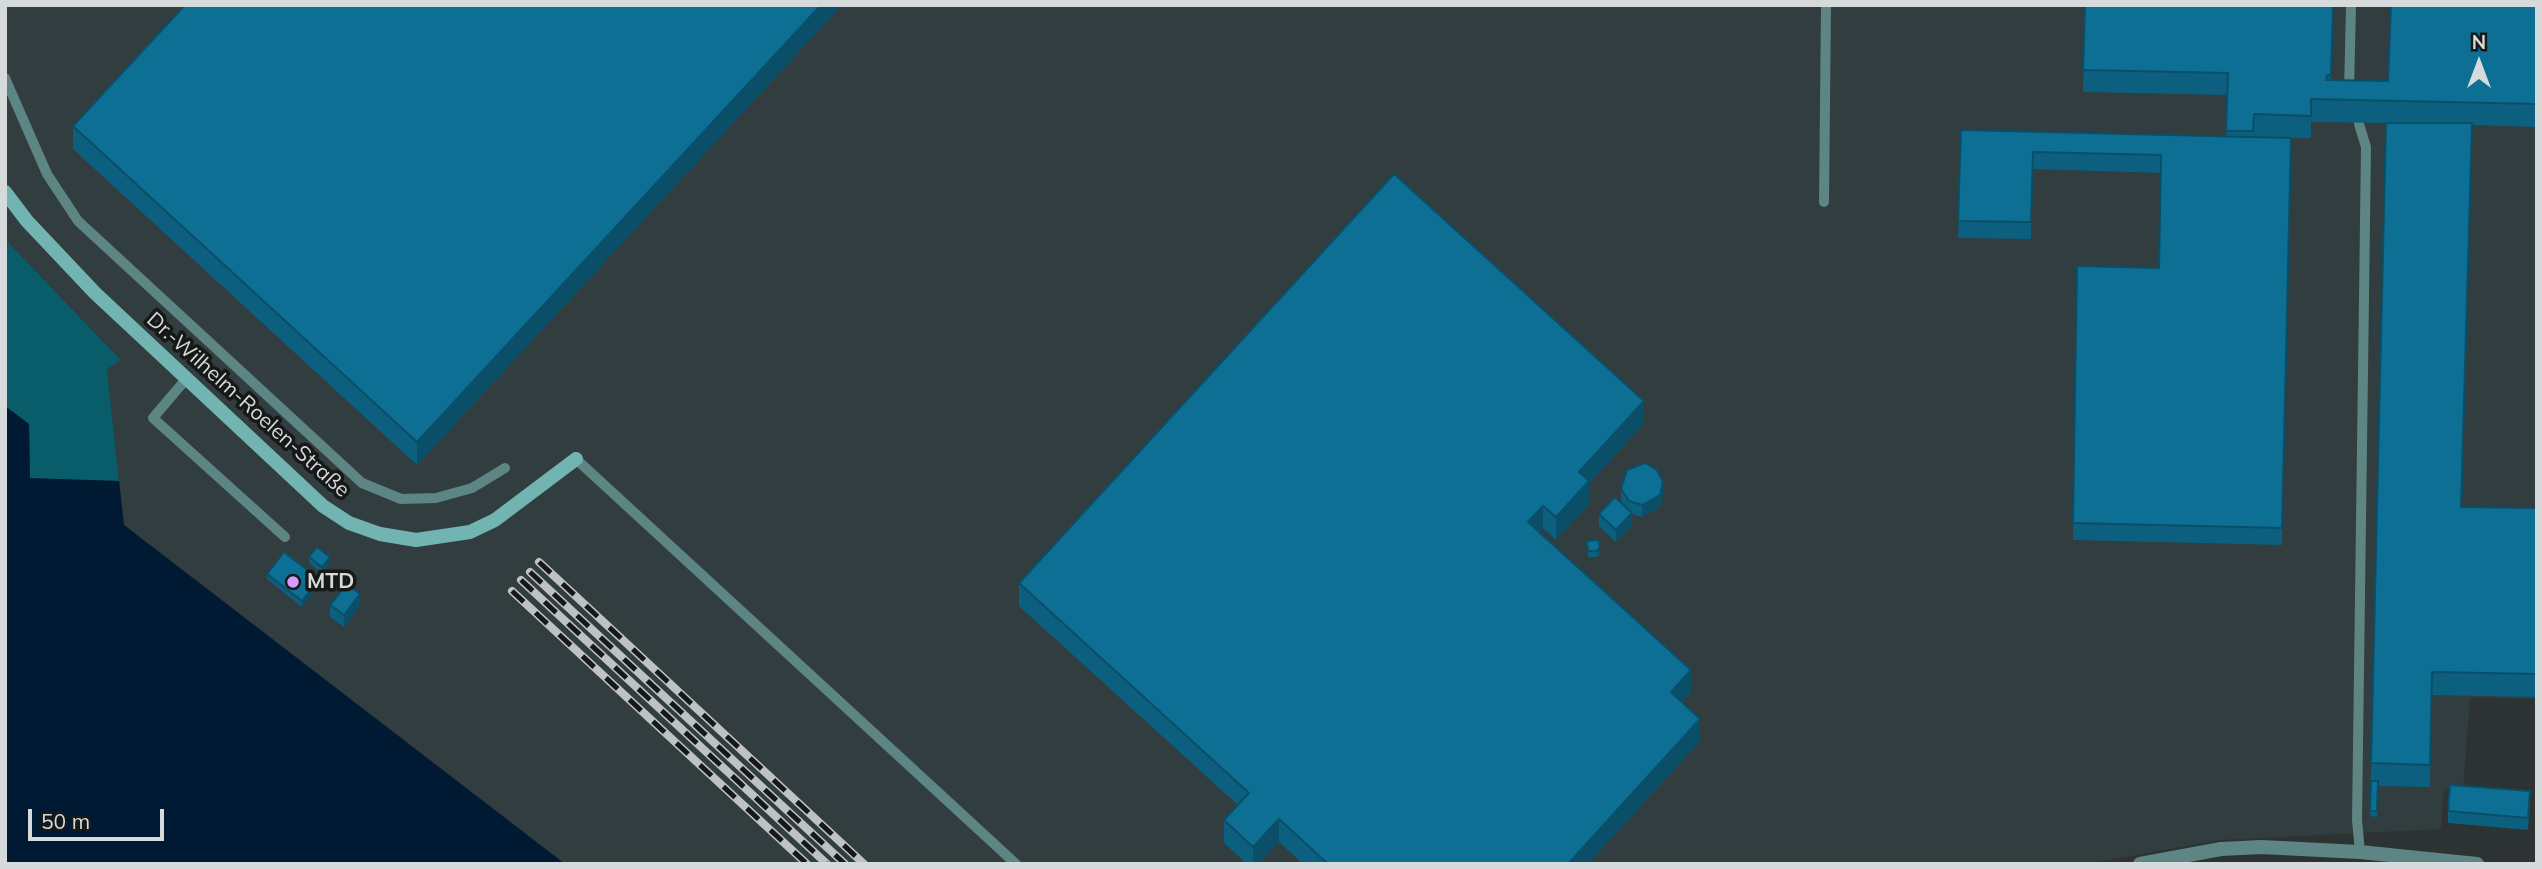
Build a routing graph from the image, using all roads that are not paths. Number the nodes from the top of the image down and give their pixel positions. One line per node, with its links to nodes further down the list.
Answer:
1 (1826, 5): 7 (lane)
2 (2351, 5): 4 (lane)
3 (5, 78): 10 (lane)
4 (2352, 101)
5 (2359, 124): 12 (lane)
6 (5, 192): 8 (street, Dr.-Wilhelm-Roelen-Straße)
7 (1824, 202)
8 (187, 378): 9 (street, Dr.-Wilhelm-Roelen-Straße); 11 (lane)
9 (576, 459): 14 (lane)
10 (505, 468)
11 (285, 537)
12 (2360, 852): 13 (street); 15 (street)
13 (2469, 863): 16 (street)
14 (1016, 864)
15 (2140, 864)
16 (2477, 864)

